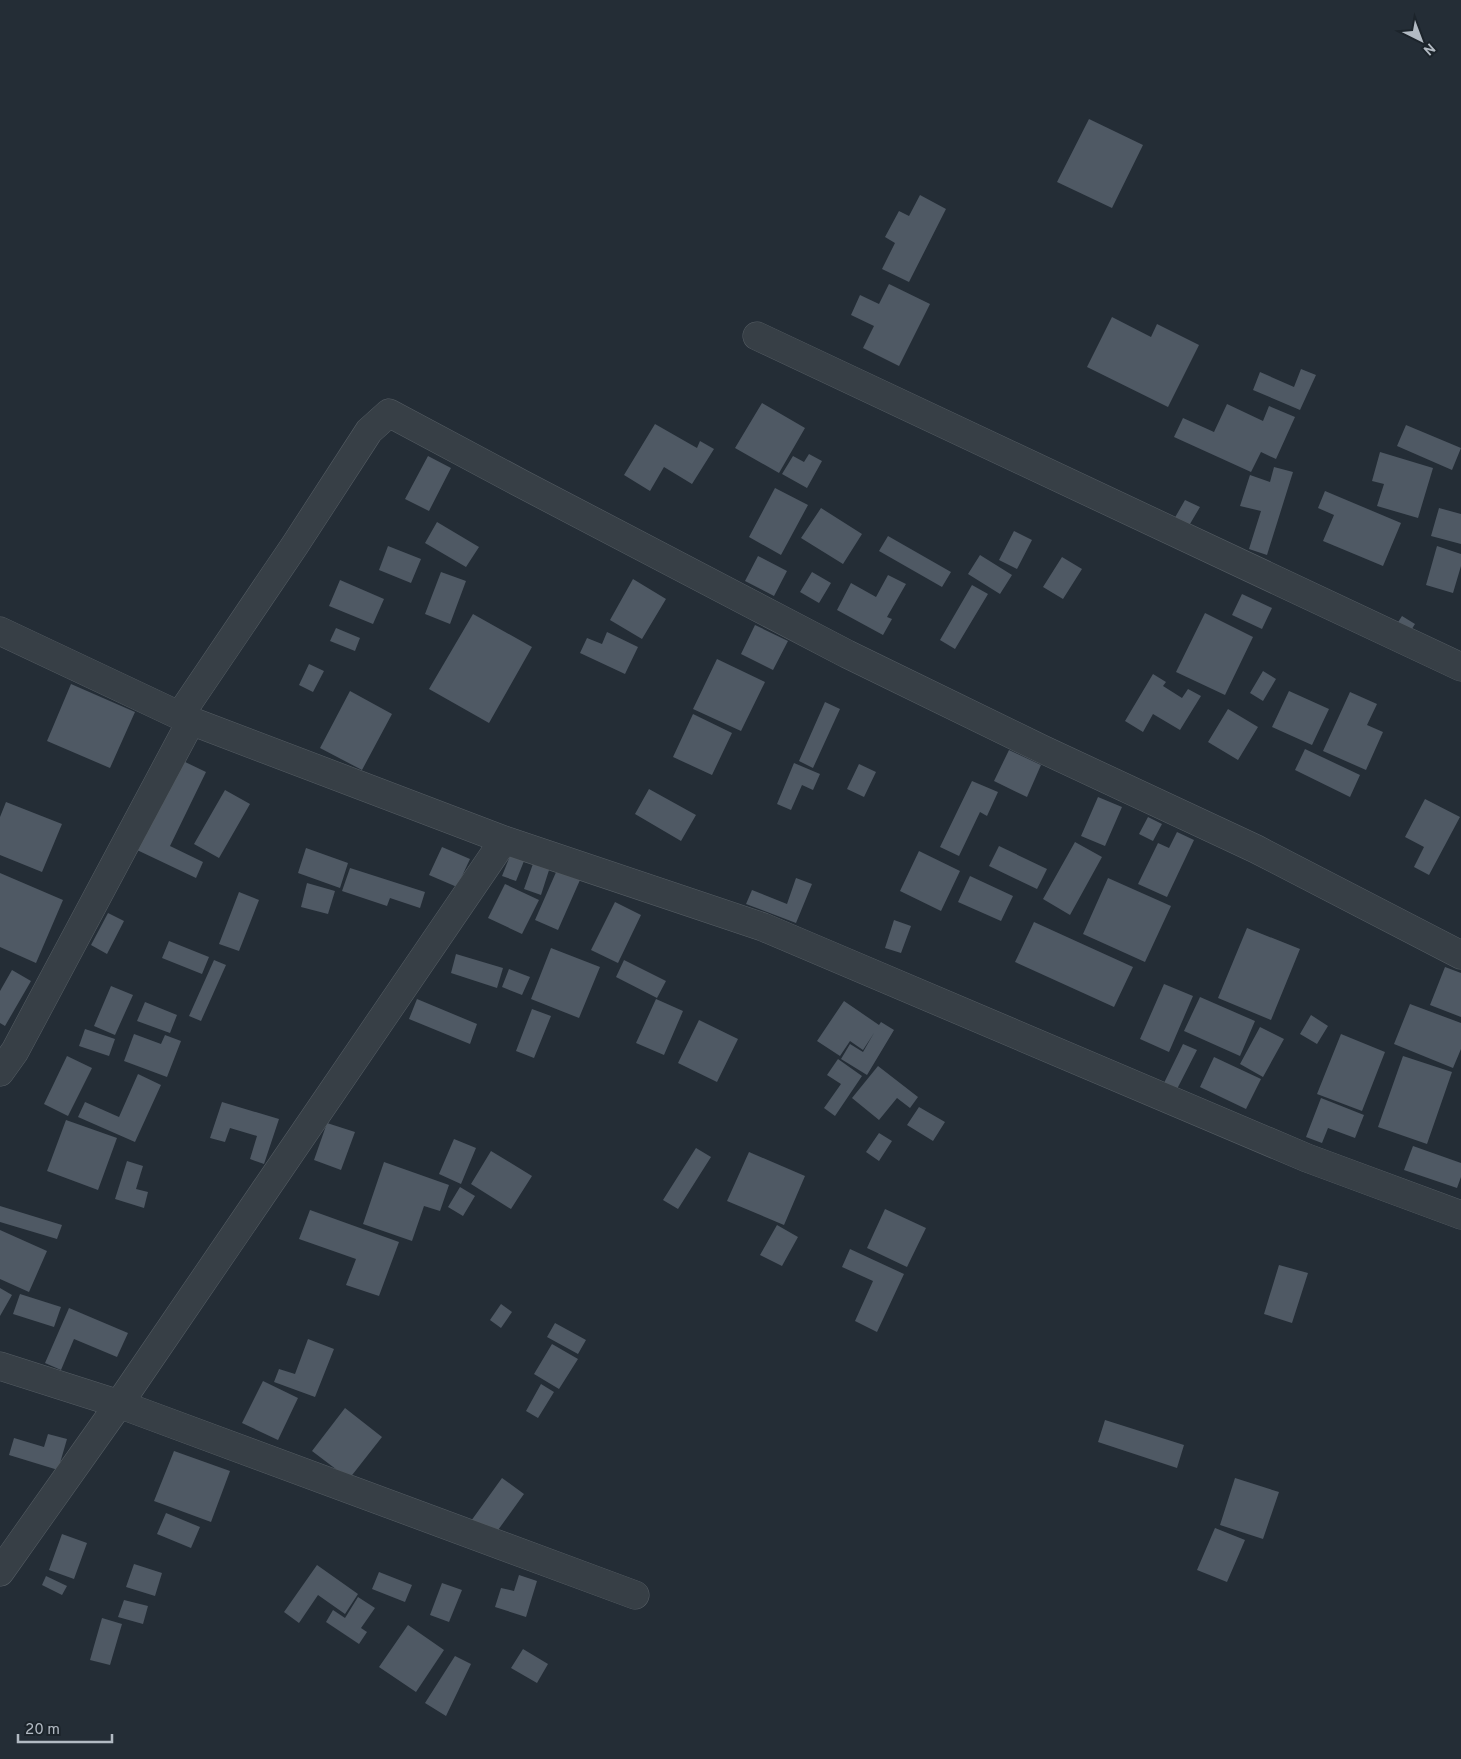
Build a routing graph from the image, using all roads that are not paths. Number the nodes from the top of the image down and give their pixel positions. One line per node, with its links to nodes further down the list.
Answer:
1 (756, 336): 3 (street)
2 (0, 631): 4 (street)
3 (1461, 667)
4 (186, 718): 5 (street); 6 (street); 7 (street)
5 (504, 840): 8 (street); 10 (street)
6 (1461, 955)
7 (0, 1072)
8 (1461, 1215)
9 (0, 1366): 10 (street)
10 (119, 1404): 11 (street); 12 (street)
11 (0, 1572)
12 (635, 1595)

